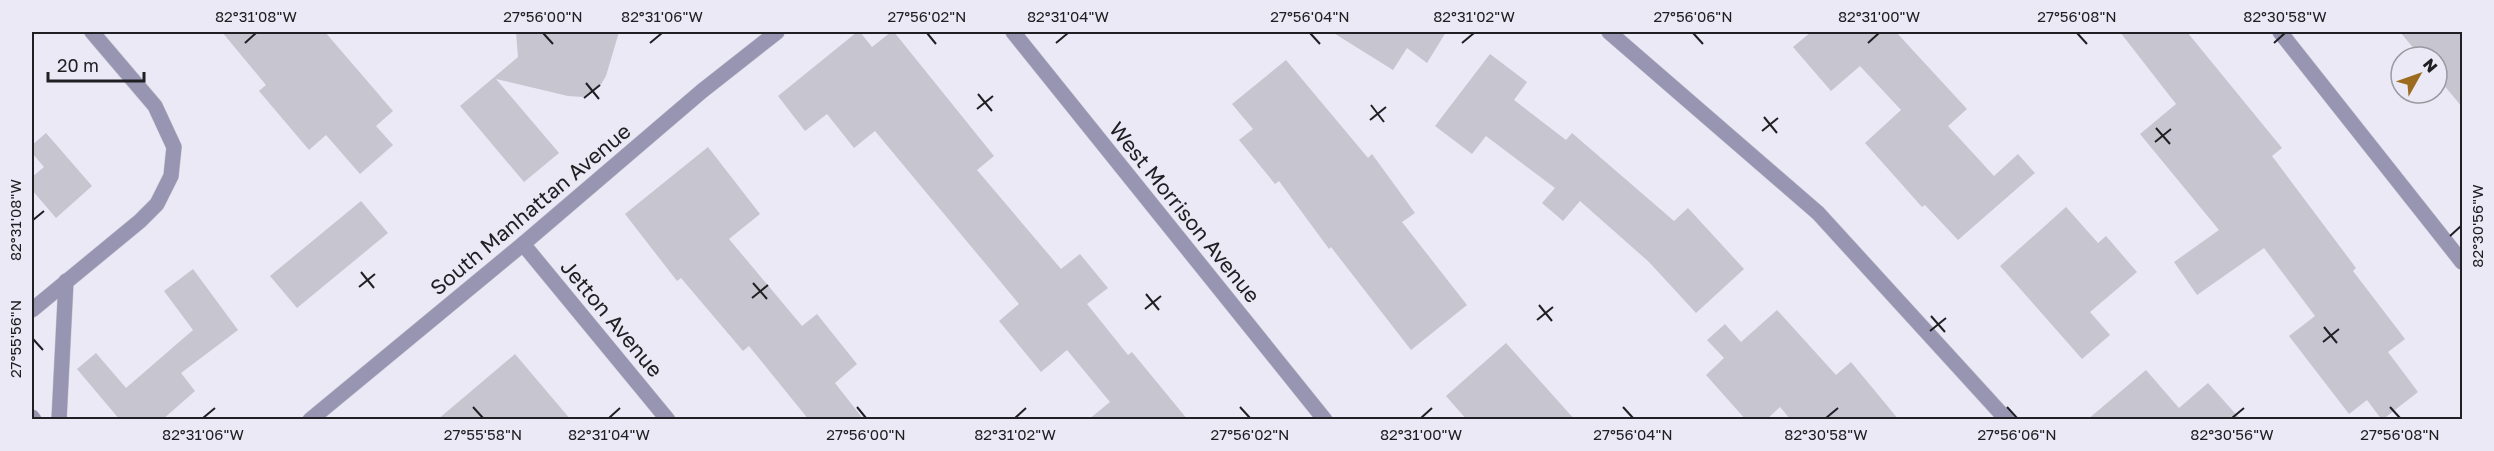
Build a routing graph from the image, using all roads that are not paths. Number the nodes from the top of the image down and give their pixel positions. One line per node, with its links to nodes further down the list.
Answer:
1 (92, 32): 8 (street)
2 (777, 32): 6 (street, South Manhattan Avenue)
3 (1013, 32): 13 (street, West Morrison Avenue)
4 (1609, 32): 14 (street)
5 (2280, 32): 7 (street)
6 (523, 244): 11 (street, South Manhattan Avenue); 12 (street, Jetton Avenue)
7 (2463, 262)
8 (66, 281): 9 (street); 10 (street)
9 (32, 310)
10 (59, 420)
11 (310, 420)
12 (668, 420)
13 (1325, 420)
14 (2007, 420)

